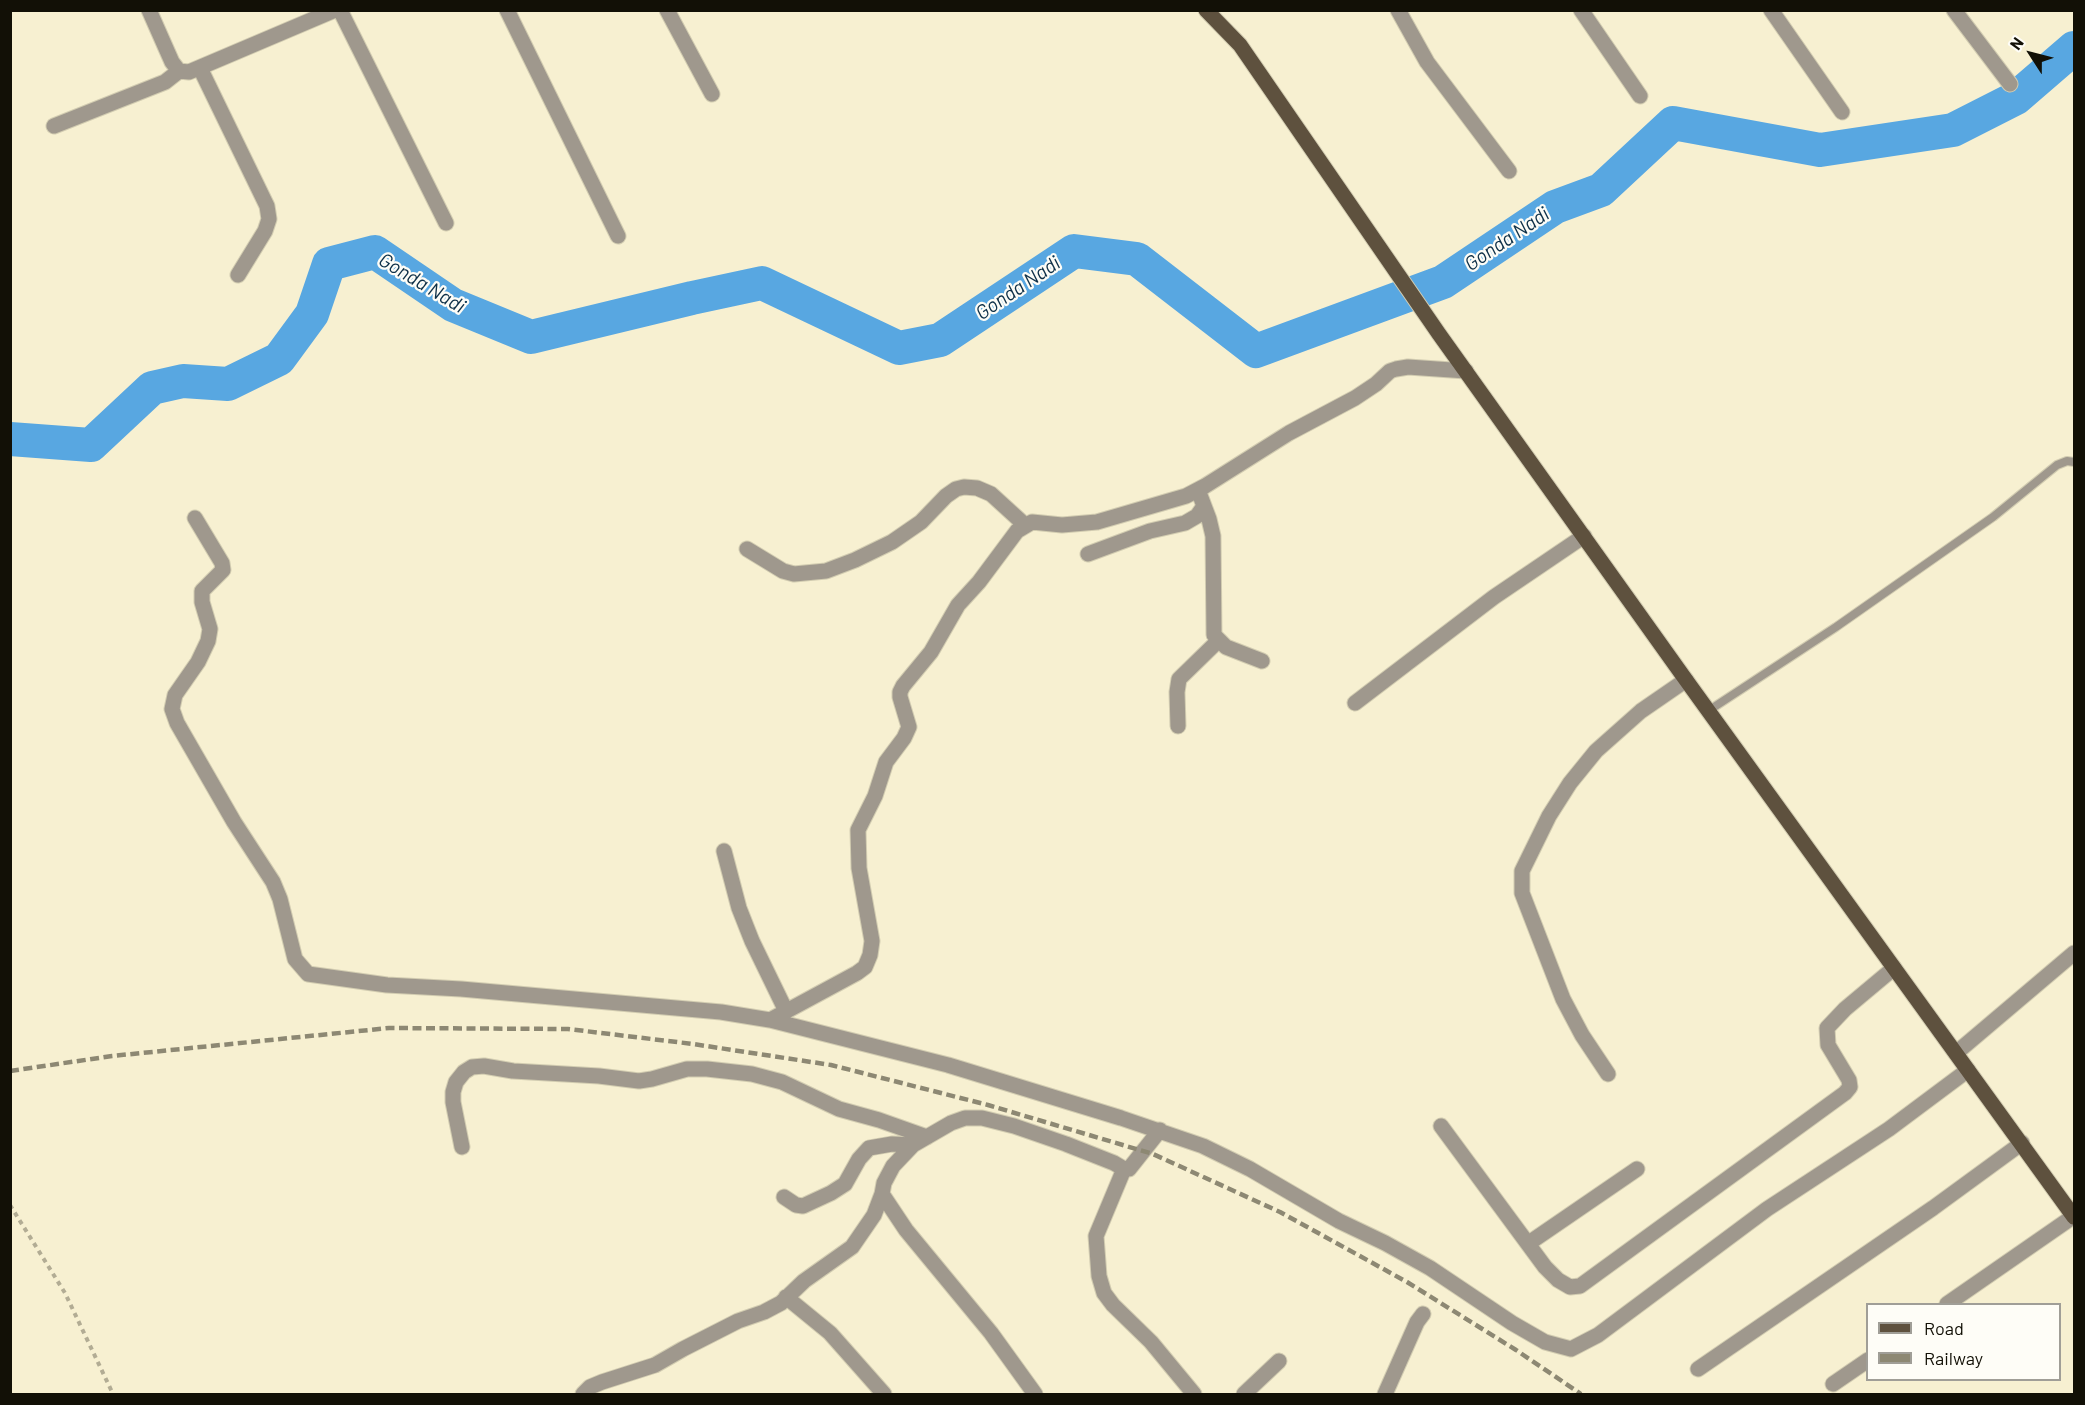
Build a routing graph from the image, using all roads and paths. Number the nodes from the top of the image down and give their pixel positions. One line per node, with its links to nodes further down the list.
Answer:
1 (149, 10): 12 (street)
2 (335, 10): 11 (street)
3 (340, 10): 19 (street)
4 (507, 10): 20 (street)
5 (667, 10): 14 (street)
6 (1206, 10): 22 (main road)
7 (1398, 10): 18 (street)
8 (1581, 10): 15 (street)
9 (1771, 10): 16 (street)
10 (1954, 10): 13 (street)
11 (200, 68): 12 (street); 21 (street)
12 (179, 71): 17 (street)
13 (2010, 84)
14 (712, 94)
15 (1640, 96)
16 (1842, 112)
17 (54, 126)
18 (1509, 171)
19 (446, 223)
20 (618, 236)
21 (238, 275)
22 (1466, 371): 24 (street); 28 (main road)
23 (2074, 462): 35 (lane)
24 (1198, 490): 25 (street); 27 (street)
25 (1204, 506): 30 (street); 31 (street)
26 (195, 518): 41 (street)
27 (1025, 525): 29 (street); 40 (street)
28 (1584, 536): 33 (main road); 34 (street)
29 (747, 549)
30 (1088, 554)
31 (1218, 641): 32 (street); 36 (street)
32 (1262, 661)
33 (1686, 680): 35 (main road); 44 (street)
34 (1355, 704)
35 (1708, 711): 39 (main road)
36 (1178, 726)
37 (724, 851): 40 (street)
38 (2074, 953): 42 (street)
39 (1894, 968): 42 (main road); 57 (street)
40 (786, 1011): 41 (street)
41 (770, 1020): 46 (street)
42 (1956, 1053): 43 (main road)
43 (1968, 1070): 46 (street); 48 (main road)
44 (1608, 1074)
45 (1441, 1126): 57 (street)
46 (1160, 1130): 51 (street)
47 (927, 1137): 49 (street); 50 (street); 51 (street)
48 (2022, 1143): 56 (main road); 63 (street)
49 (914, 1145): 53 (street); 54 (street)
50 (462, 1147)
51 (1124, 1169): 69 (street)
52 (1637, 1169): 57 (street)
53 (882, 1194): 58 (street); 68 (street)
54 (784, 1197)
55 (10, 1205): 65 (path)
56 (2074, 1217): 59 (street)
57 (1529, 1243)
58 (786, 1297): 66 (street); 67 (street)
59 (1950, 1303)
60 (1423, 1314): 71 (street)
61 (1280, 1361): 70 (street)
62 (1866, 1361): 64 (street)
63 (1698, 1369)
64 (1833, 1384)
65 (113, 1395)
66 (583, 1395)
67 (884, 1395)
68 (1035, 1395)
69 (1194, 1395)
70 (1244, 1395)
71 (1385, 1395)

